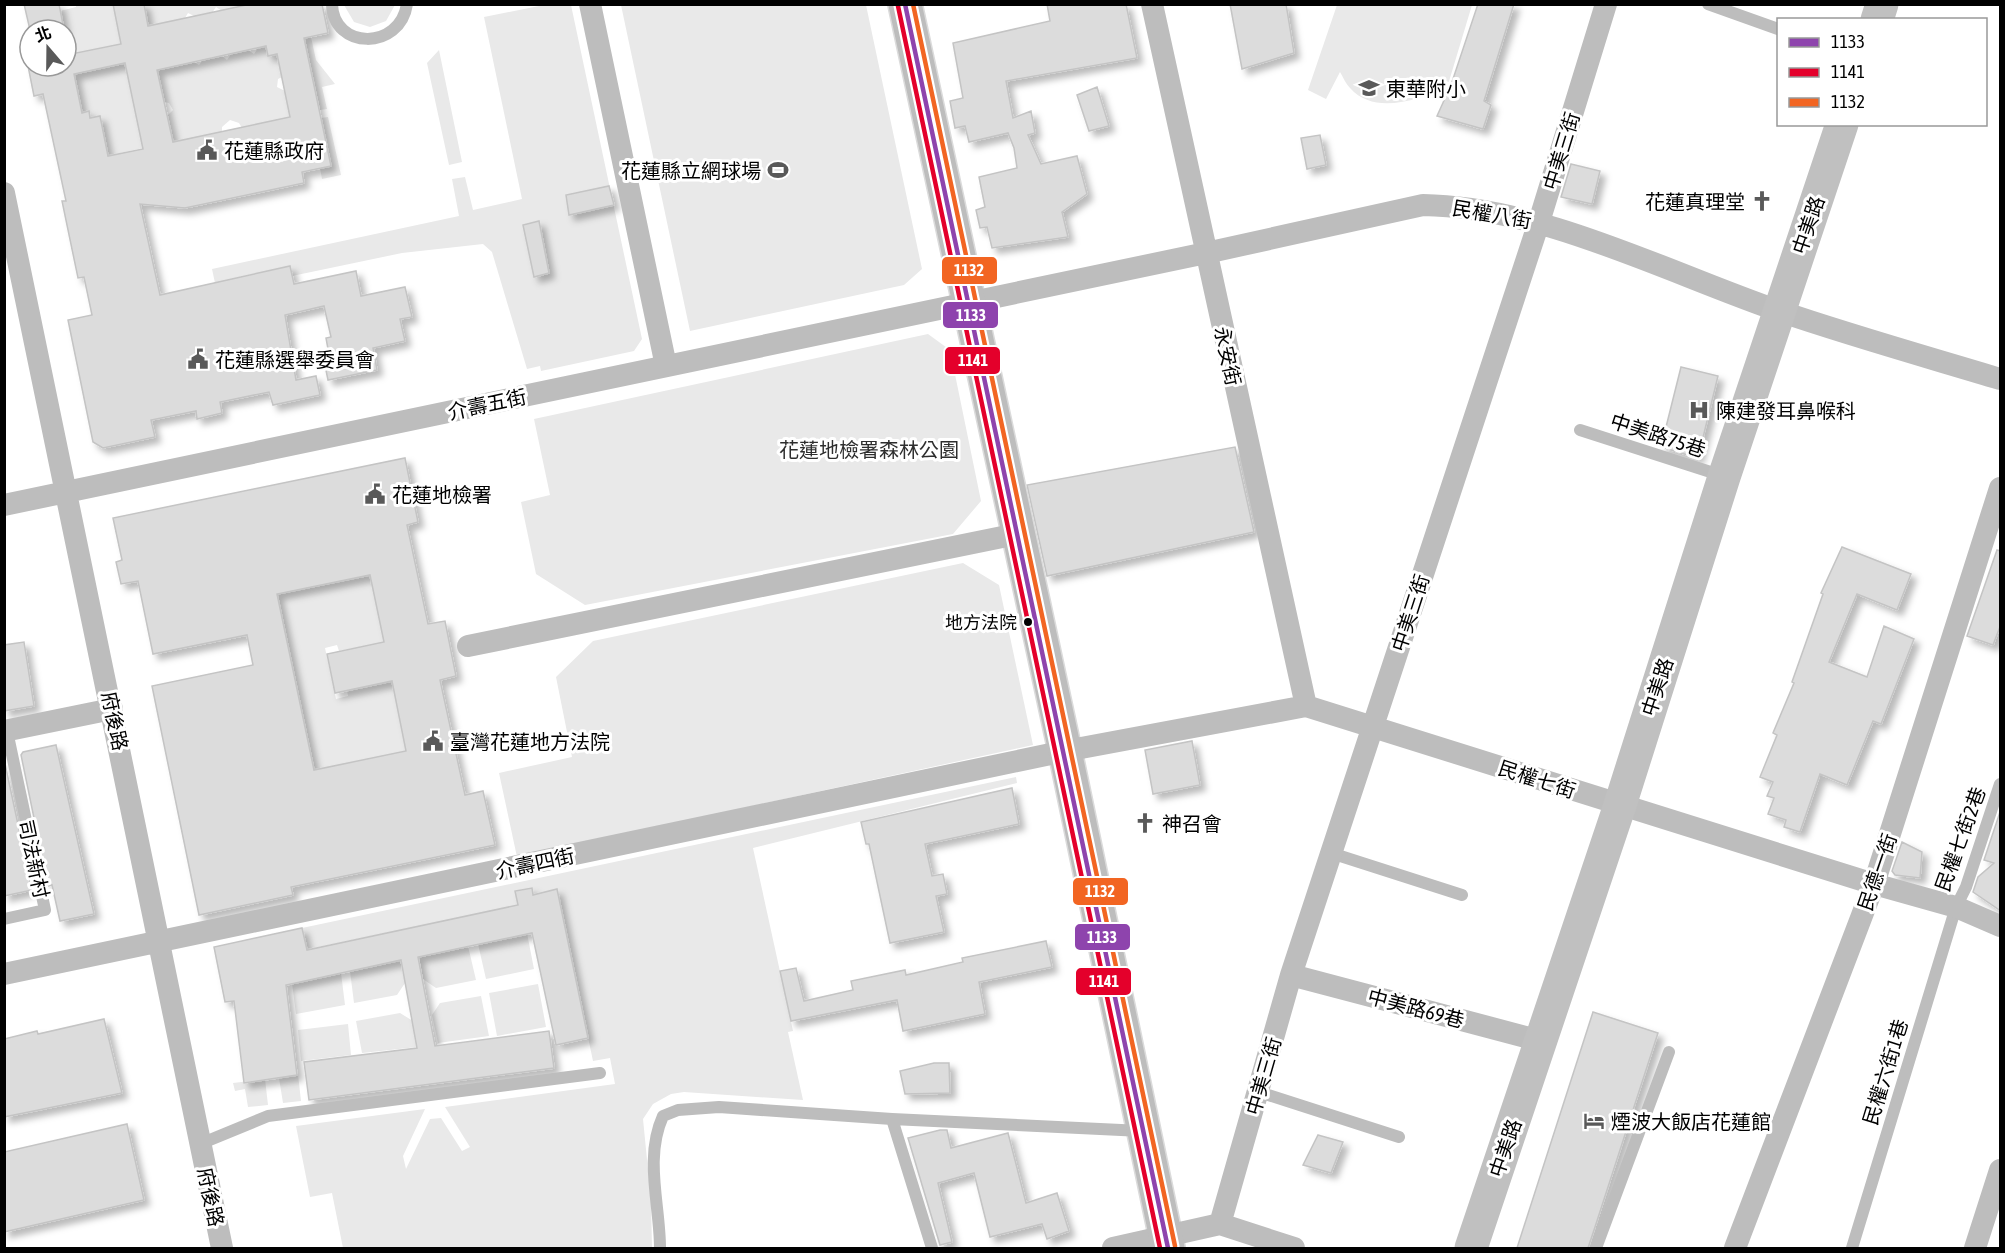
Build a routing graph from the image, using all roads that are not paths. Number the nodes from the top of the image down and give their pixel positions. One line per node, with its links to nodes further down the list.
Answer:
1 (332, 4): 2 (lane)
2 (407, 4)
3 (590, 4): 15 (street)
4 (905, 4): 13 (main road)
5 (1152, 4): 12 (street, 永安街)
6 (1606, 4): 11 (street, 中美三街)
7 (1708, 4): 8 (lane)
8 (1777, 28)
9 (1841, 126): 14 (street, 中美路)
10 (4, 193): 20 (street, 府後路)
11 (1539, 222): 12 (street, 民權八街); 14 (street, 民權八街); 26 (street, 中美三街)
12 (1206, 253): 13 (street, 民權八街); 24 (street, 永安街)
13 (968, 302): 15 (street, 介壽五街); 22 (main road)
14 (1779, 311): 16 (street, 民權八街); 18 (street, 中美路)
15 (666, 366): 20 (street, 介壽五街)
16 (2001, 380)
17 (1580, 430): 18 (lane, 中美路75巷)
18 (1724, 477): 30 (street, 中美路)
19 (2001, 488): 32 (street, 民德一街)
20 (68, 492): 21 (street, 介壽五街); 25 (street, 府後路)
21 (4, 505)
22 (1017, 534): 23 (street); 28 (main road)
23 (468, 646)
24 (1306, 706): 26 (street, 民權七街); 28 (street, 民權七街)
25 (112, 708): 27 (street, 司法新村); 37 (street, 府後路)
26 (1373, 727): 30 (street, 民權七街); 31 (street, 中美三街)
27 (6, 731): 35 (lane, 司法新村)
28 (1065, 751): 37 (street, 介壽四街); 45 (main road)
29 (2001, 784): 34 (lane, 民權七街2巷)
30 (1620, 805): 32 (street, 民權七街); 40 (street, 中美路)
31 (1331, 853): 33 (lane); 39 (street, 中美三街)
32 (1874, 884): 34 (street, 民權七街); 58 (street, 民德一街)
33 (1462, 896)
34 (1956, 907): 36 (street, 民權七街); 59 (lane, 民權六街1巷)
35 (4, 919)
36 (2001, 926)
37 (160, 941): 38 (street, 介壽四街); 47 (street, 府後路)
38 (4, 974)
39 (1291, 975): 40 (street, 中美路69巷); 43 (street, 中美三街)
40 (1541, 1041): 56 (street, 中美路)
41 (1669, 1052): 57 (lane)
42 (600, 1073): 47 (lane)
43 (1259, 1092): 46 (lane); 49 (street, 中美三街)
44 (892, 1119): 45 (lane); 52 (lane); 53 (lane)
45 (1142, 1131): 50 (main road)
46 (1399, 1137)
47 (200, 1144): 51 (street, 府後路)
48 (2001, 1170): 60 (street)
49 (1221, 1224): 50 (street); 55 (street)
50 (1167, 1243): 54 (street)
51 (222, 1248)
52 (660, 1248)
53 (932, 1248)
54 (1113, 1248)
55 (1294, 1248)
56 (1471, 1248)
57 (1596, 1248)
58 (1735, 1248)
59 (1852, 1248)
60 (1975, 1248)

